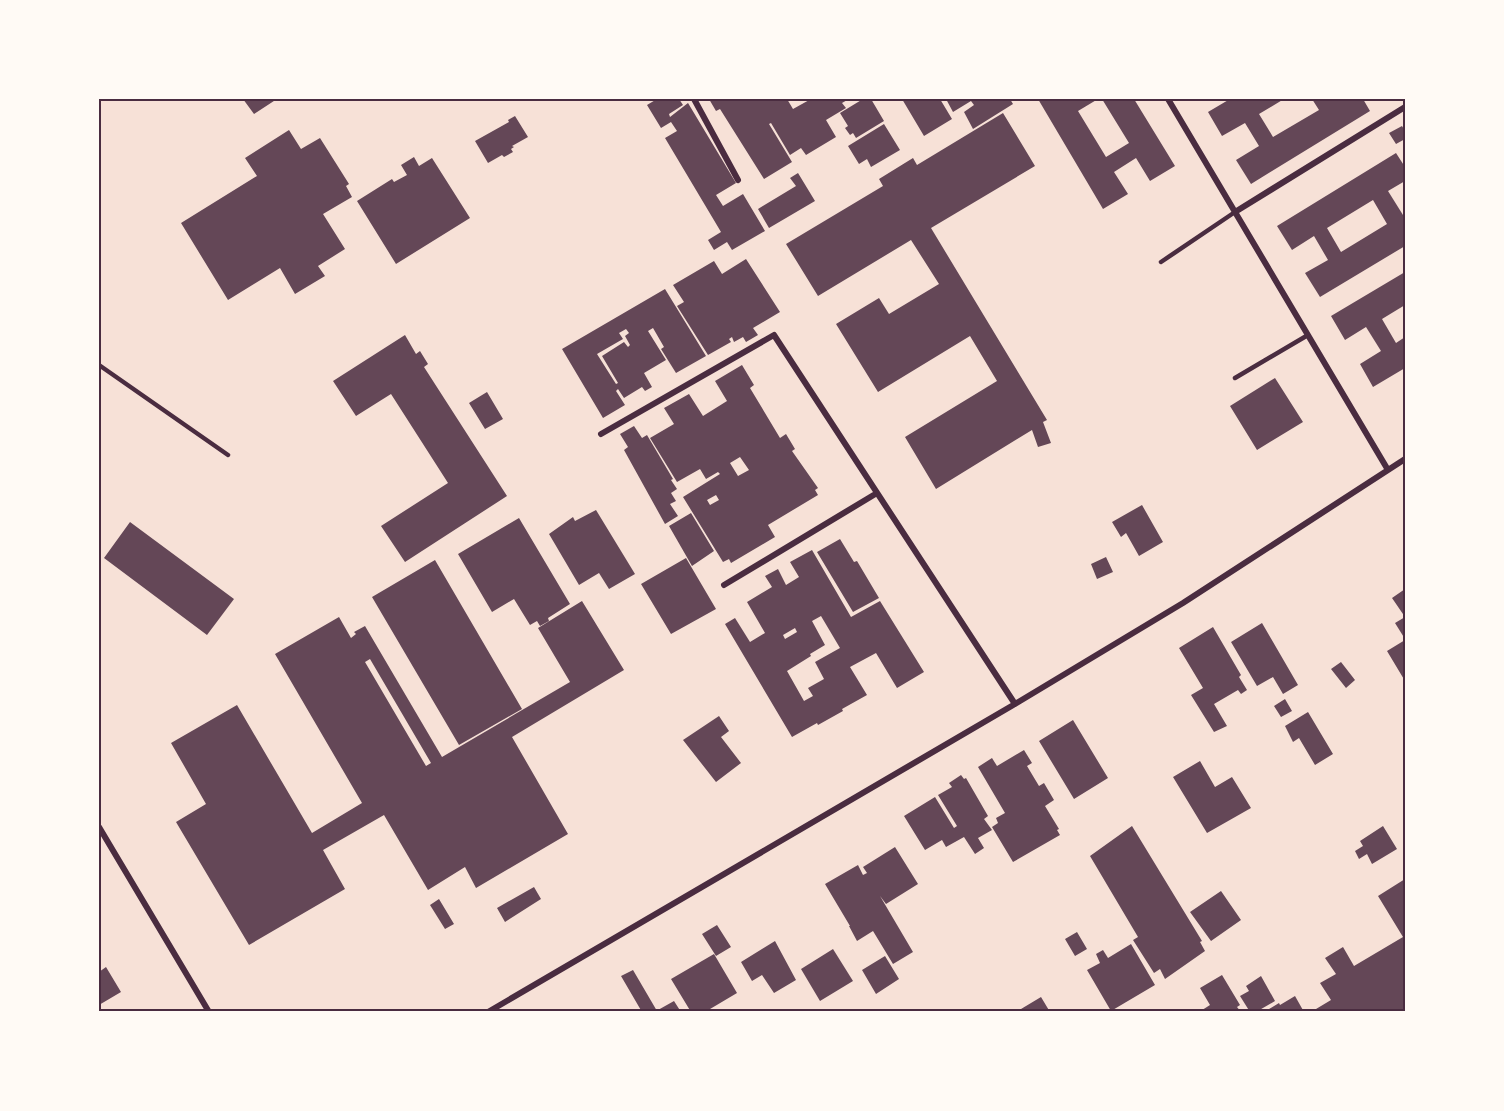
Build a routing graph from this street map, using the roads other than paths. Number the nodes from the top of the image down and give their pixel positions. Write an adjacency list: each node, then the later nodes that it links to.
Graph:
1 (694, 99): 4 (street)
2 (1168, 99): 5 (street)
3 (1405, 107): 5 (street)
4 (738, 180)
5 (1236, 212): 6 (lane); 7 (street)
6 (1161, 262)
7 (1308, 335): 9 (lane); 13 (street)
8 (99, 365): 11 (lane)
9 (1235, 378)
10 (601, 435): 14 (street)
11 (228, 455)
12 (1405, 459): 13 (street)
13 (1388, 470): 16 (street)
14 (877, 493): 15 (street); 16 (street)
15 (724, 585)
16 (1015, 704): 19 (street)
17 (99, 827): 18 (street)
18 (209, 1012)
19 (488, 1012)

